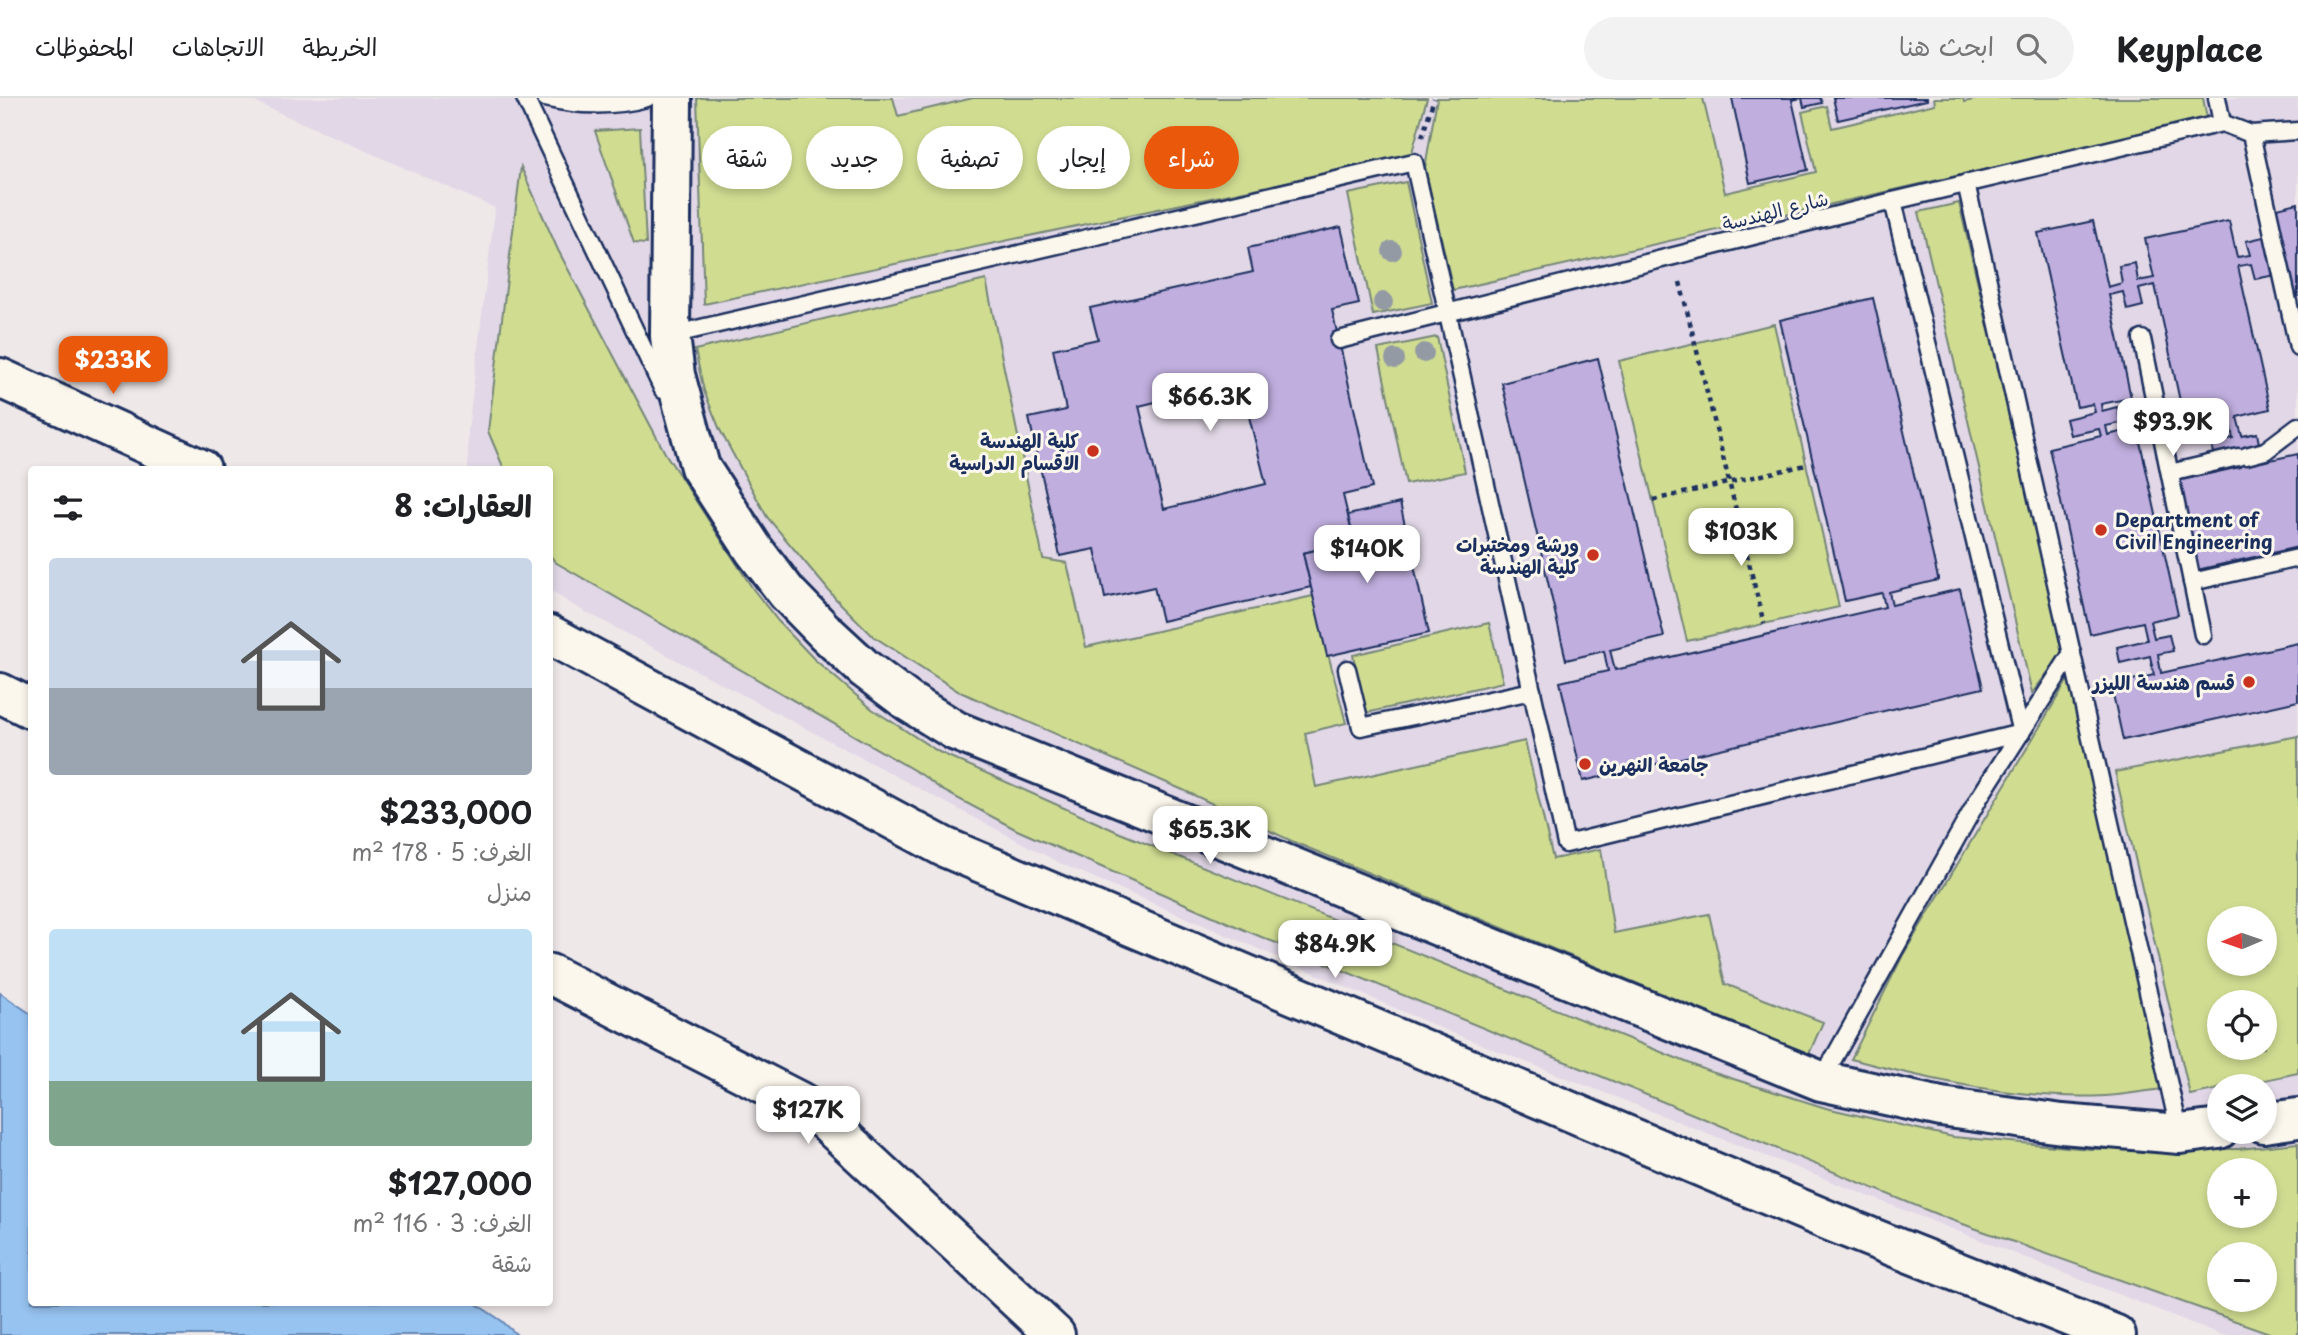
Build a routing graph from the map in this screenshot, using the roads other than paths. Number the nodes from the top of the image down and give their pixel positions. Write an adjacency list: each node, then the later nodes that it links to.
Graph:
1 (525, 98): 19 (lane)
2 (545, 98): 3 (lane)
3 (647, 98)
4 (672, 98): 12 (street)
5 (2217, 98): 6 (lane)
6 (2222, 123): 8 (lane); 9 (lane, شارع الهندسة)
7 (2298, 131): 8 (lane)
8 (2251, 134): 15 (lane)
9 (1966, 183): 10 (lane, شارع الهندسة); 25 (lane)
10 (1893, 201): 11 (lane, شارع الهندسة); 30 (lane)
11 (1448, 313): 12 (lane); 14 (lane, شارع الهندسة); 27 (lane)
12 (670, 335): 19 (street)
13 (2142, 339): 20 (lane)
14 (1339, 340)
15 (2298, 347)
16 (0, 378): 18 (street)
17 (2298, 426): 20 (lane)
18 (194, 466)
19 (700, 467): 32 (street)
20 (2170, 473): 22 (lane)
21 (2298, 558): 22 (lane)
22 (2192, 582): 23 (lane)
23 (2203, 635)
24 (553, 637): 38 (street)
25 (2072, 653): 30 (lane); 36 (lane)
26 (1348, 669): 27 (lane)
27 (1532, 691): 30 (lane)
28 (0, 693): 29 (street)
29 (28, 707)
30 (2021, 733): 32 (lane)
31 (553, 976): 37 (street)
32 (1821, 1082): 36 (street)
33 (2298, 1118): 34 (street)
34 (2277, 1121)
35 (2207, 1131): 36 (street)
36 (2180, 1134)
37 (1055, 1335)
38 (2116, 1335)

